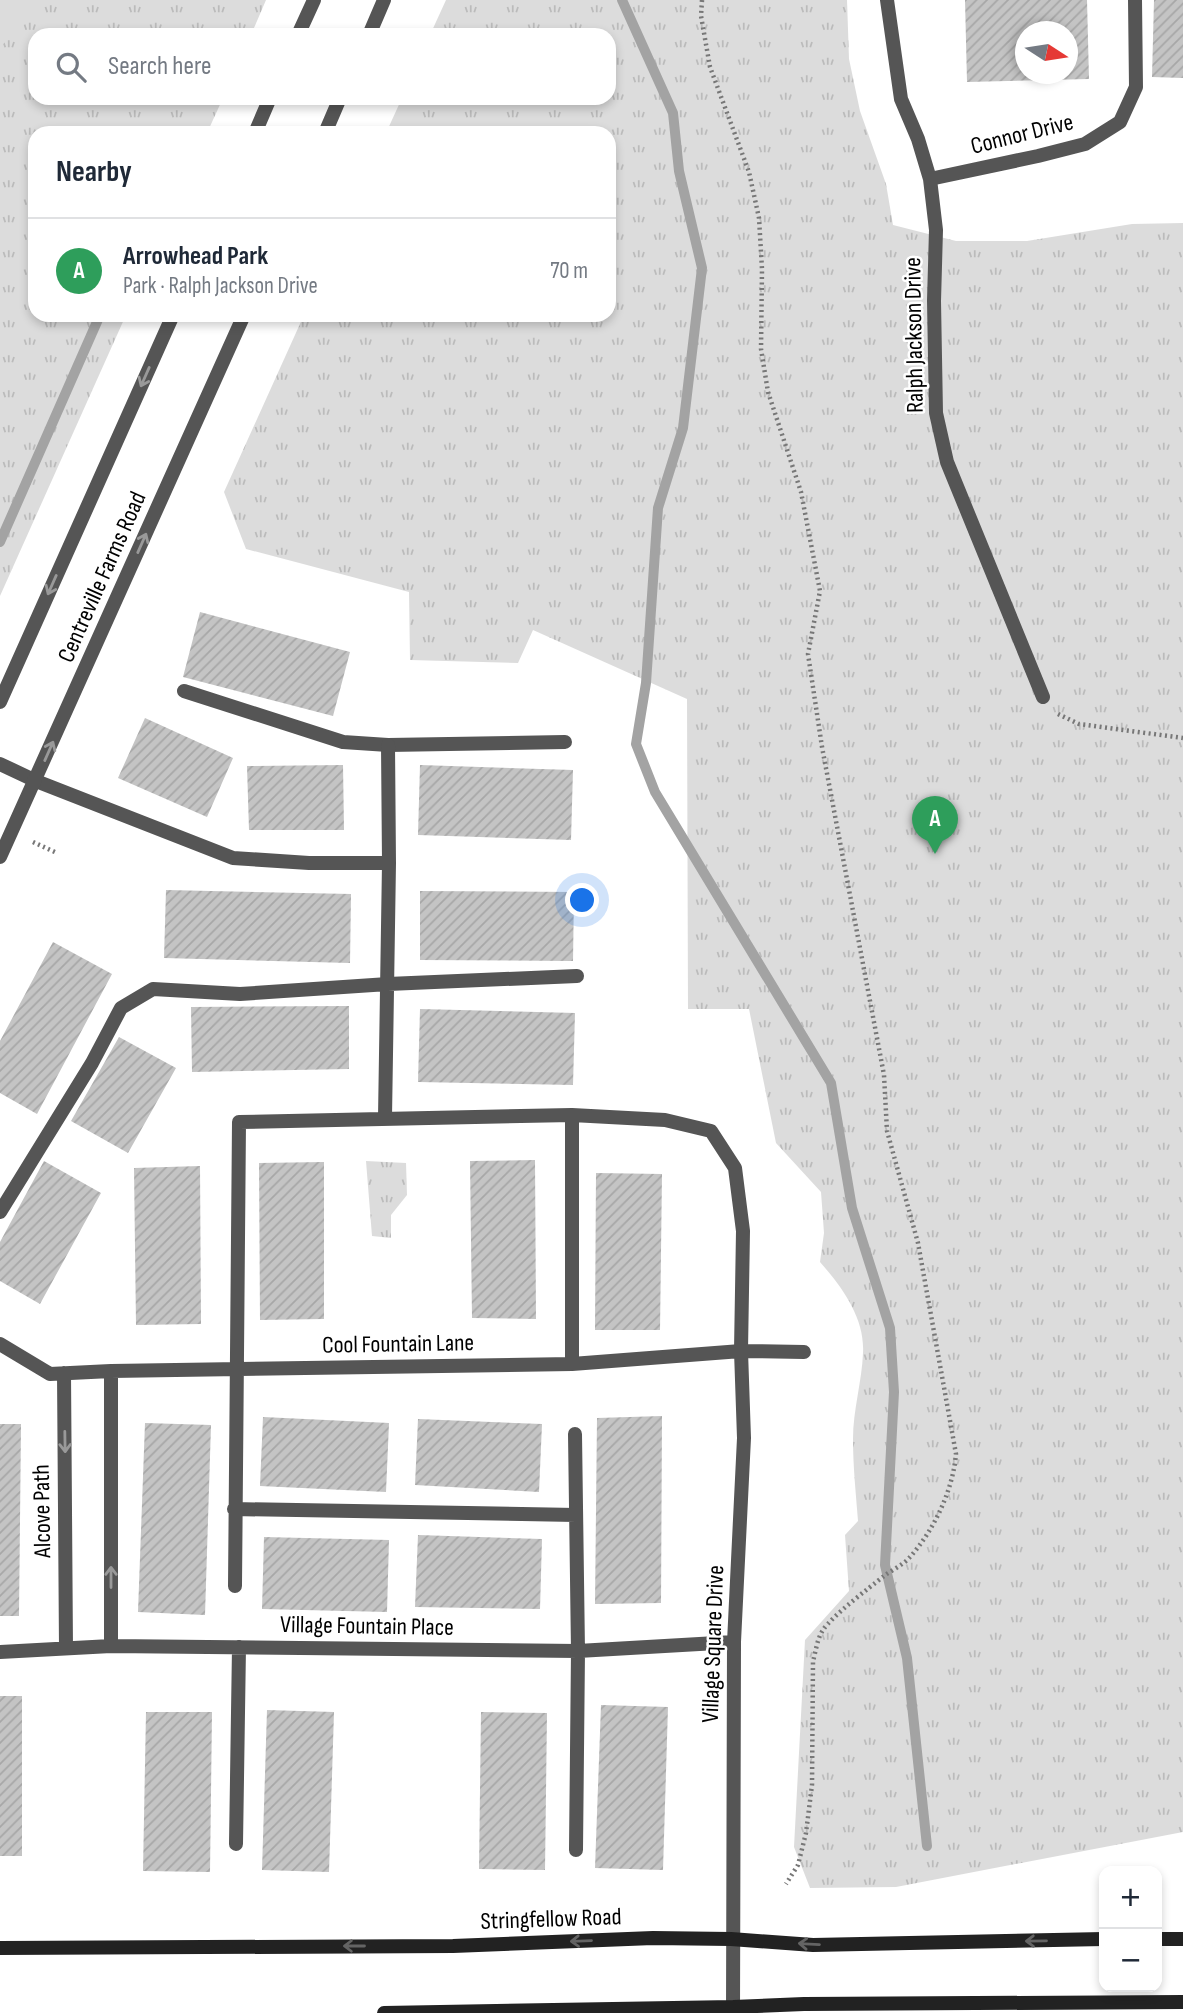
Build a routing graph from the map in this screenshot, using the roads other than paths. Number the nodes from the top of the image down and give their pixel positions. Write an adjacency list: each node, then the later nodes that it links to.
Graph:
1 (314, 0): 5 (street)
2 (384, 0): 6 (street)
3 (887, 0): 11 (street, Ralph Jackson Drive)
4 (1135, 0): 11 (street, Connor Drive)
5 (301, 28)
6 (372, 28)
7 (267, 105): 9 (street)
8 (338, 105): 10 (street)
9 (258, 126)
10 (328, 126)
11 (930, 179): 15 (street, Ralph Jackson Drive)
12 (170, 322): 16 (street, Centreville Farms Road, one-way to 16)
13 (241, 322): 20 (street, Centreville Farms Road, one-way to 13)
14 (184, 691): 18 (street)
15 (1043, 697)
16 (0, 702)
17 (565, 742): 18 (street)
18 (388, 745): 22 (street)
19 (0, 764): 20 (street)
20 (36, 781): 21 (street, Centreville Farms Road); 22 (street)
21 (0, 857)
22 (389, 863): 24 (street)
23 (578, 976): 24 (street)
24 (388, 984): 26 (street); 27 (street)
25 (572, 1115): 26 (street, Village Square Drive); 29 (street, Village Square Drive); 31 (street)
26 (385, 1118): 32 (street, Village Square Drive)
27 (0, 1212)
28 (0, 1344): 34 (street, Cool Fountain Lane)
29 (741, 1351): 30 (street, Cool Fountain Lane); 31 (street, Cool Fountain Lane); 39 (street, Village Square Drive)
30 (804, 1352)
31 (572, 1364): 32 (street, Cool Fountain Lane)
32 (235, 1369): 33 (street, Cool Fountain Lane); 36 (street)
33 (111, 1371): 34 (street, Cool Fountain Lane); 40 (street, one-way to 33)
34 (64, 1373): 42 (street, Alcove Path, one-way to 42)
35 (575, 1434): 37 (street)
36 (234, 1509): 37 (street); 38 (street)
37 (576, 1515): 43 (street)
38 (234, 1587)
39 (734, 1642): 43 (street, Village Fountain Place); 47 (street, Village Square Drive)
40 (111, 1646): 41 (street, Village Fountain Place); 42 (street, Village Fountain Place)
41 (239, 1647): 43 (street, Village Fountain Place); 45 (street)
42 (66, 1648): 44 (street, Village Fountain Place)
43 (578, 1651): 46 (street)
44 (0, 1652)
45 (236, 1844)
46 (576, 1850)
47 (731, 1939): 48 (main road, Stringfellow Road, one-way to 47); 51 (main road, Stringfellow Road, one-way to 51); 53 (street, Village Square Drive)
48 (1099, 1939)
49 (1162, 1939): 50 (main road)
50 (1183, 1939)
51 (0, 1948)
52 (1183, 2002): 53 (main road)
53 (733, 2010): 54 (main road)
54 (384, 2013)

